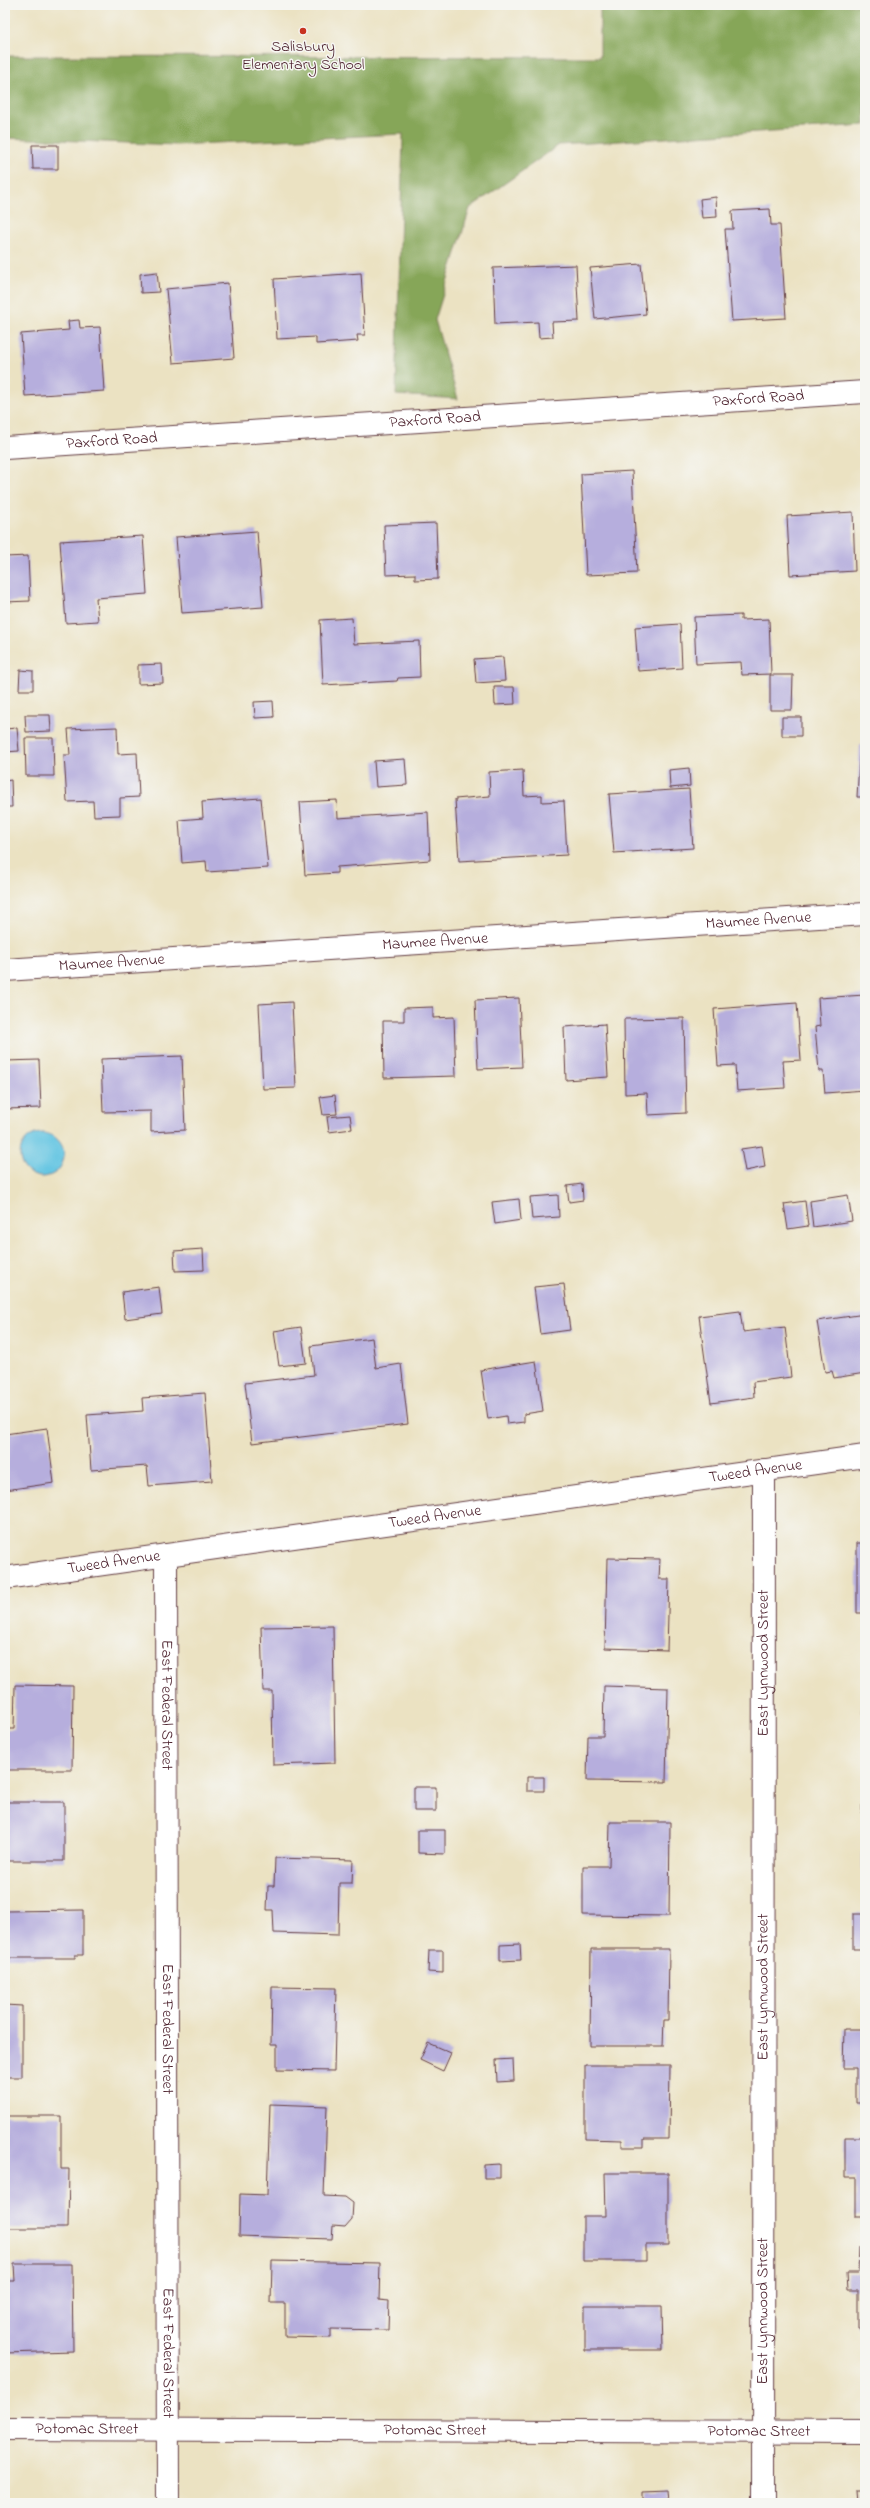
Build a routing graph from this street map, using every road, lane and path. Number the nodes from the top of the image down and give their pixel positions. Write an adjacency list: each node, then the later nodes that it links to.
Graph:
1 (865, 392): 2 (street, Paxford Road)
2 (5, 448)
3 (865, 914): 4 (street, Maumee Avenue)
4 (5, 970)
5 (865, 1456): 6 (street, Tweed Avenue)
6 (764, 1470): 7 (street, Tweed Avenue); 11 (street, East Lynnwood Street)
7 (166, 1555): 8 (street, Tweed Avenue); 10 (street, East Federal Street)
8 (5, 1578)
9 (5, 2429): 10 (street, Potomac Street)
10 (167, 2430): 11 (street, Potomac Street); 13 (street, East Federal Street)
11 (763, 2432): 12 (street, Potomac Street); 14 (street, East Lynnwood Street)
12 (865, 2432)
13 (168, 2503)
14 (764, 2503)

